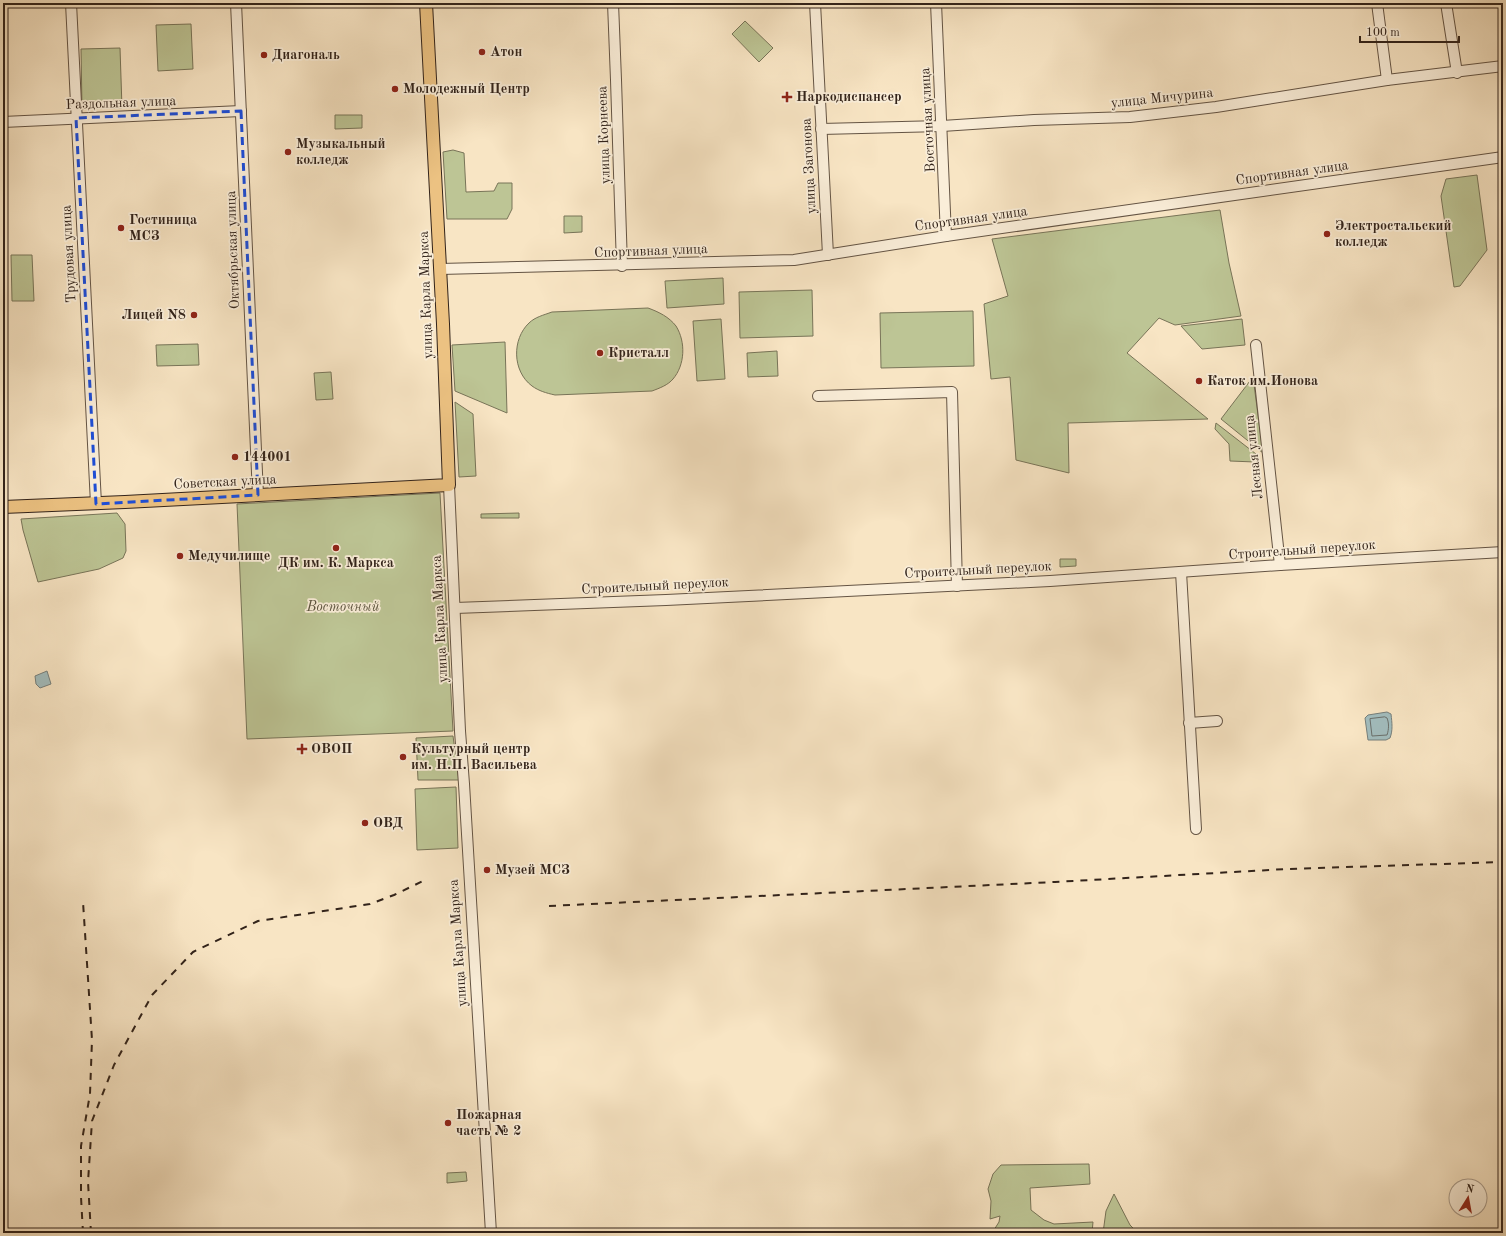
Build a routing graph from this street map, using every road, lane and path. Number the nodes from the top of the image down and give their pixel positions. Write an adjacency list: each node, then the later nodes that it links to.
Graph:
1 (71, 3): 13 (street, Трудовая улица)
2 (236, 3): 12 (street, Октябрьская улица)
3 (426, 3): 21 (main road, улица Карла Маркса)
4 (612, 3): 20 (street, улица Корнеева)
5 (815, 3): 16 (street, улица Загонова)
6 (936, 3): 15 (street, Восточная улица)
7 (1377, 3): 11 (street)
8 (1446, 3): 10 (street)
9 (1503, 66): 10 (street, улица Мичурина)
10 (1457, 73): 11 (street, улица Мичурина)
11 (1387, 80): 15 (street, улица Мичурина)
12 (241, 111): 13 (street, Раздольная улица); 25 (street, Октябрьская улица)
13 (76, 118): 14 (street, Раздольная улица); 26 (street, Трудовая улица)
14 (3, 122)
15 (942, 126): 16 (street, улица Мичурина); 18 (street, Восточная улица)
16 (821, 129): 19 (street, улица Загонова)
17 (1503, 157): 18 (street, Спортивная улица)
18 (946, 236): 19 (street, Спортивная улица)
19 (828, 255): 20 (street, Спортивная улица)
20 (622, 266): 21 (street, Спортивная улица)
21 (440, 270): 24 (main road, улица Карла Маркса)
22 (1256, 346): 29 (street, Лесная улица)
23 (818, 396): 31 (street)
24 (449, 485): 25 (main road, Советская улица); 32 (street, улица Карла Маркса)
25 (258, 495): 26 (main road, Советская улица)
26 (96, 504): 27 (main road, Советская улица)
27 (3, 507)
28 (1503, 552): 29 (street, Строительный переулок)
29 (1280, 565): 30 (street, Строительный переулок)
30 (1181, 572): 31 (street, Строительный переулок); 34 (street)
31 (958, 586): 32 (street, Строительный переулок)
32 (455, 608): 36 (street, улица Карла Маркса)
33 (1217, 721): 34 (street)
34 (1189, 723): 35 (street)
35 (1196, 829)
36 (490, 1233)

